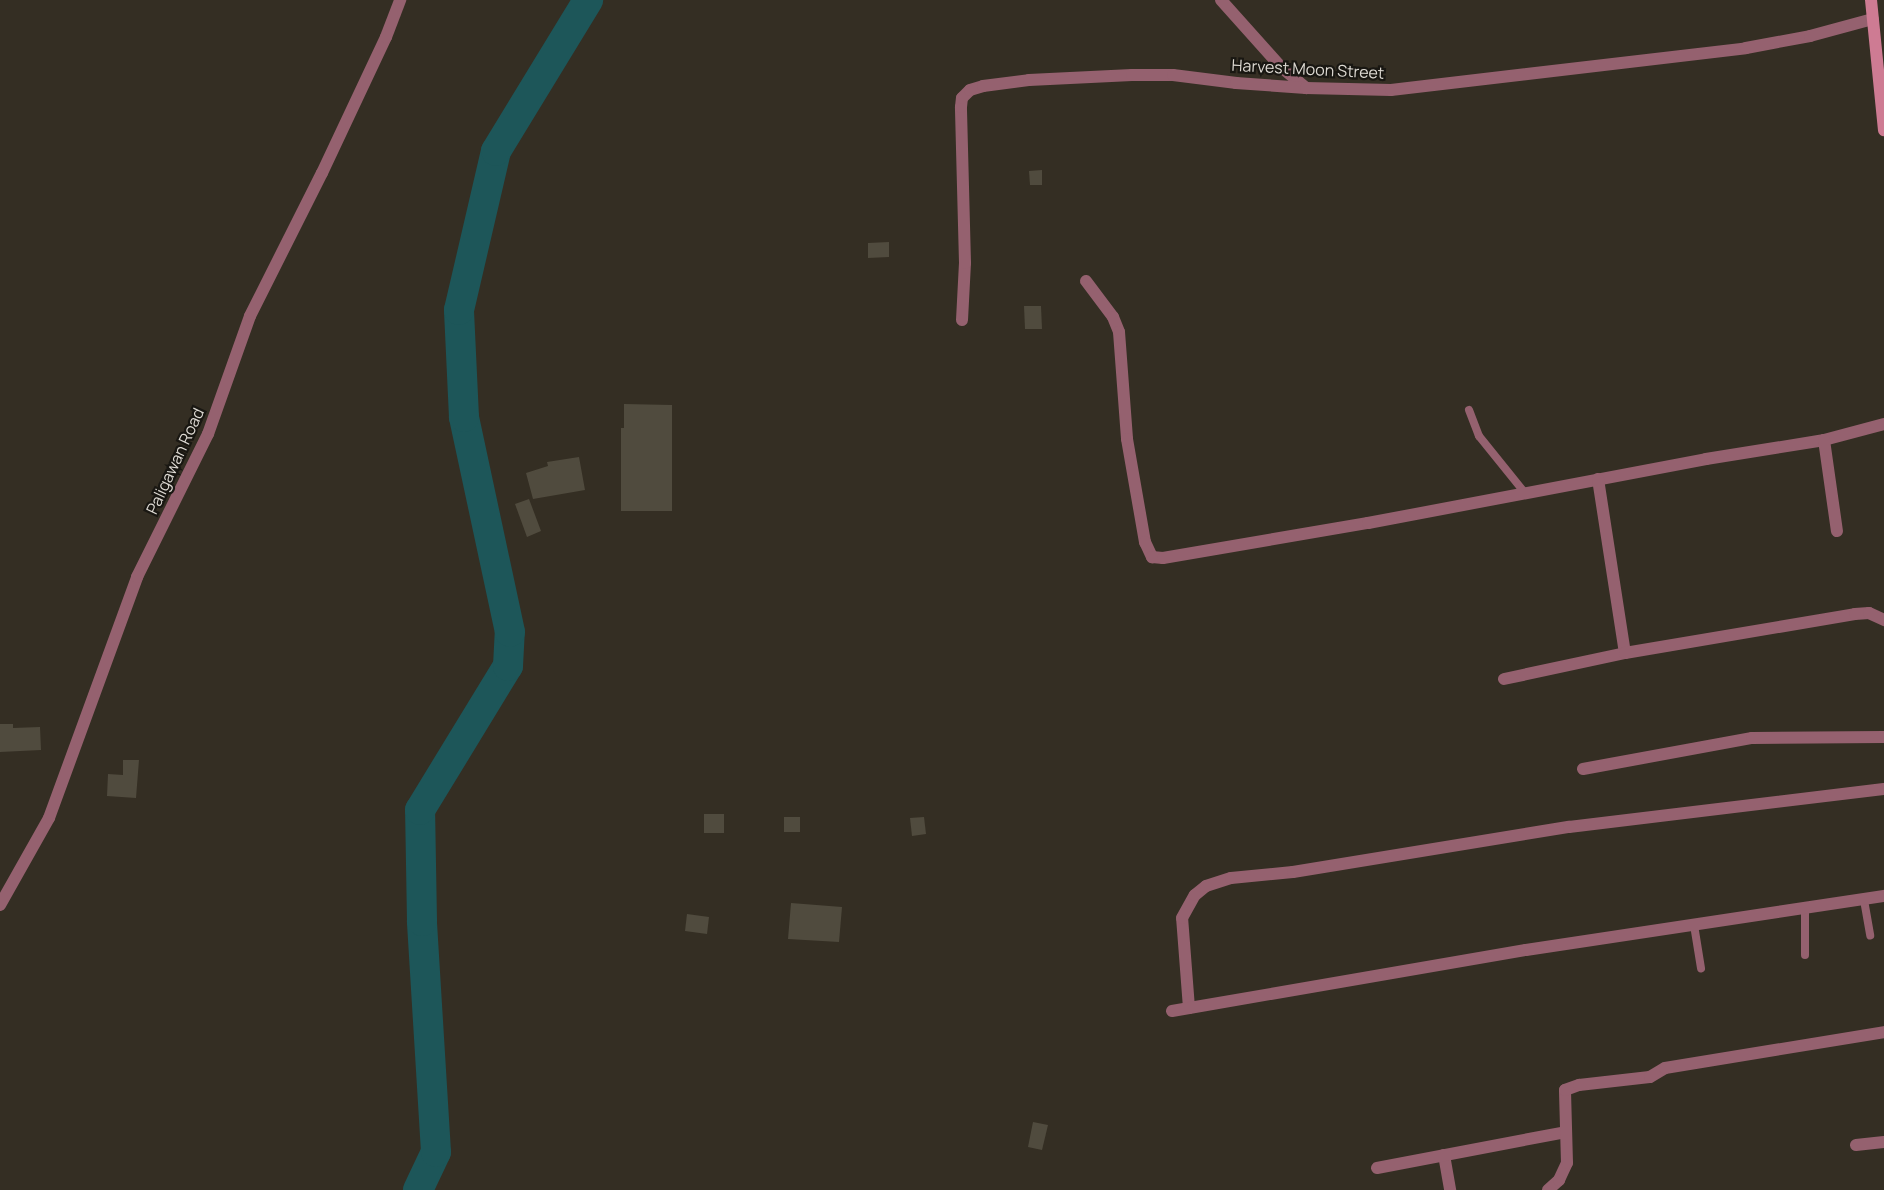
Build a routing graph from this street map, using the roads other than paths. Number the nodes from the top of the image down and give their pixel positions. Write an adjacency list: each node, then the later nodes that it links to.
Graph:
1 (400, 0): 23 (street, Paligawan Road)
2 (1221, 0): 5 (street)
3 (1871, 0): 4 (main road)
4 (1873, 19): 5 (street, Harvest Moon Street); 6 (main road)
5 (1306, 88): 8 (street, Harvest Moon Street)
6 (1884, 130)
7 (1086, 280): 13 (street)
8 (962, 320)
9 (1469, 410): 13 (lane)
10 (1884, 424): 11 (street)
11 (1824, 440): 12 (street); 14 (street)
12 (1598, 479): 13 (street); 16 (street)
13 (1525, 493)
14 (1837, 531)
15 (1884, 620): 16 (street)
16 (1625, 653): 17 (street)
17 (1504, 679)
18 (1884, 737): 19 (street)
19 (1583, 769)
20 (1884, 789): 29 (street)
21 (1884, 896): 22 (street)
22 (1864, 900): 24 (street); 26 (lane)
23 (0, 905)
24 (1804, 909): 25 (street); 27 (lane)
25 (1694, 925): 28 (lane); 29 (street)
26 (1870, 935)
27 (1805, 955)
28 (1701, 968)
29 (1189, 1008): 30 (street)
30 (1172, 1011)
31 (1884, 1032): 32 (street)
32 (1566, 1132): 35 (street); 38 (street)
33 (1884, 1142): 34 (street)
34 (1856, 1145)
35 (1444, 1155): 36 (street); 37 (street)
36 (1377, 1168)
37 (1450, 1190)
38 (1548, 1190)

